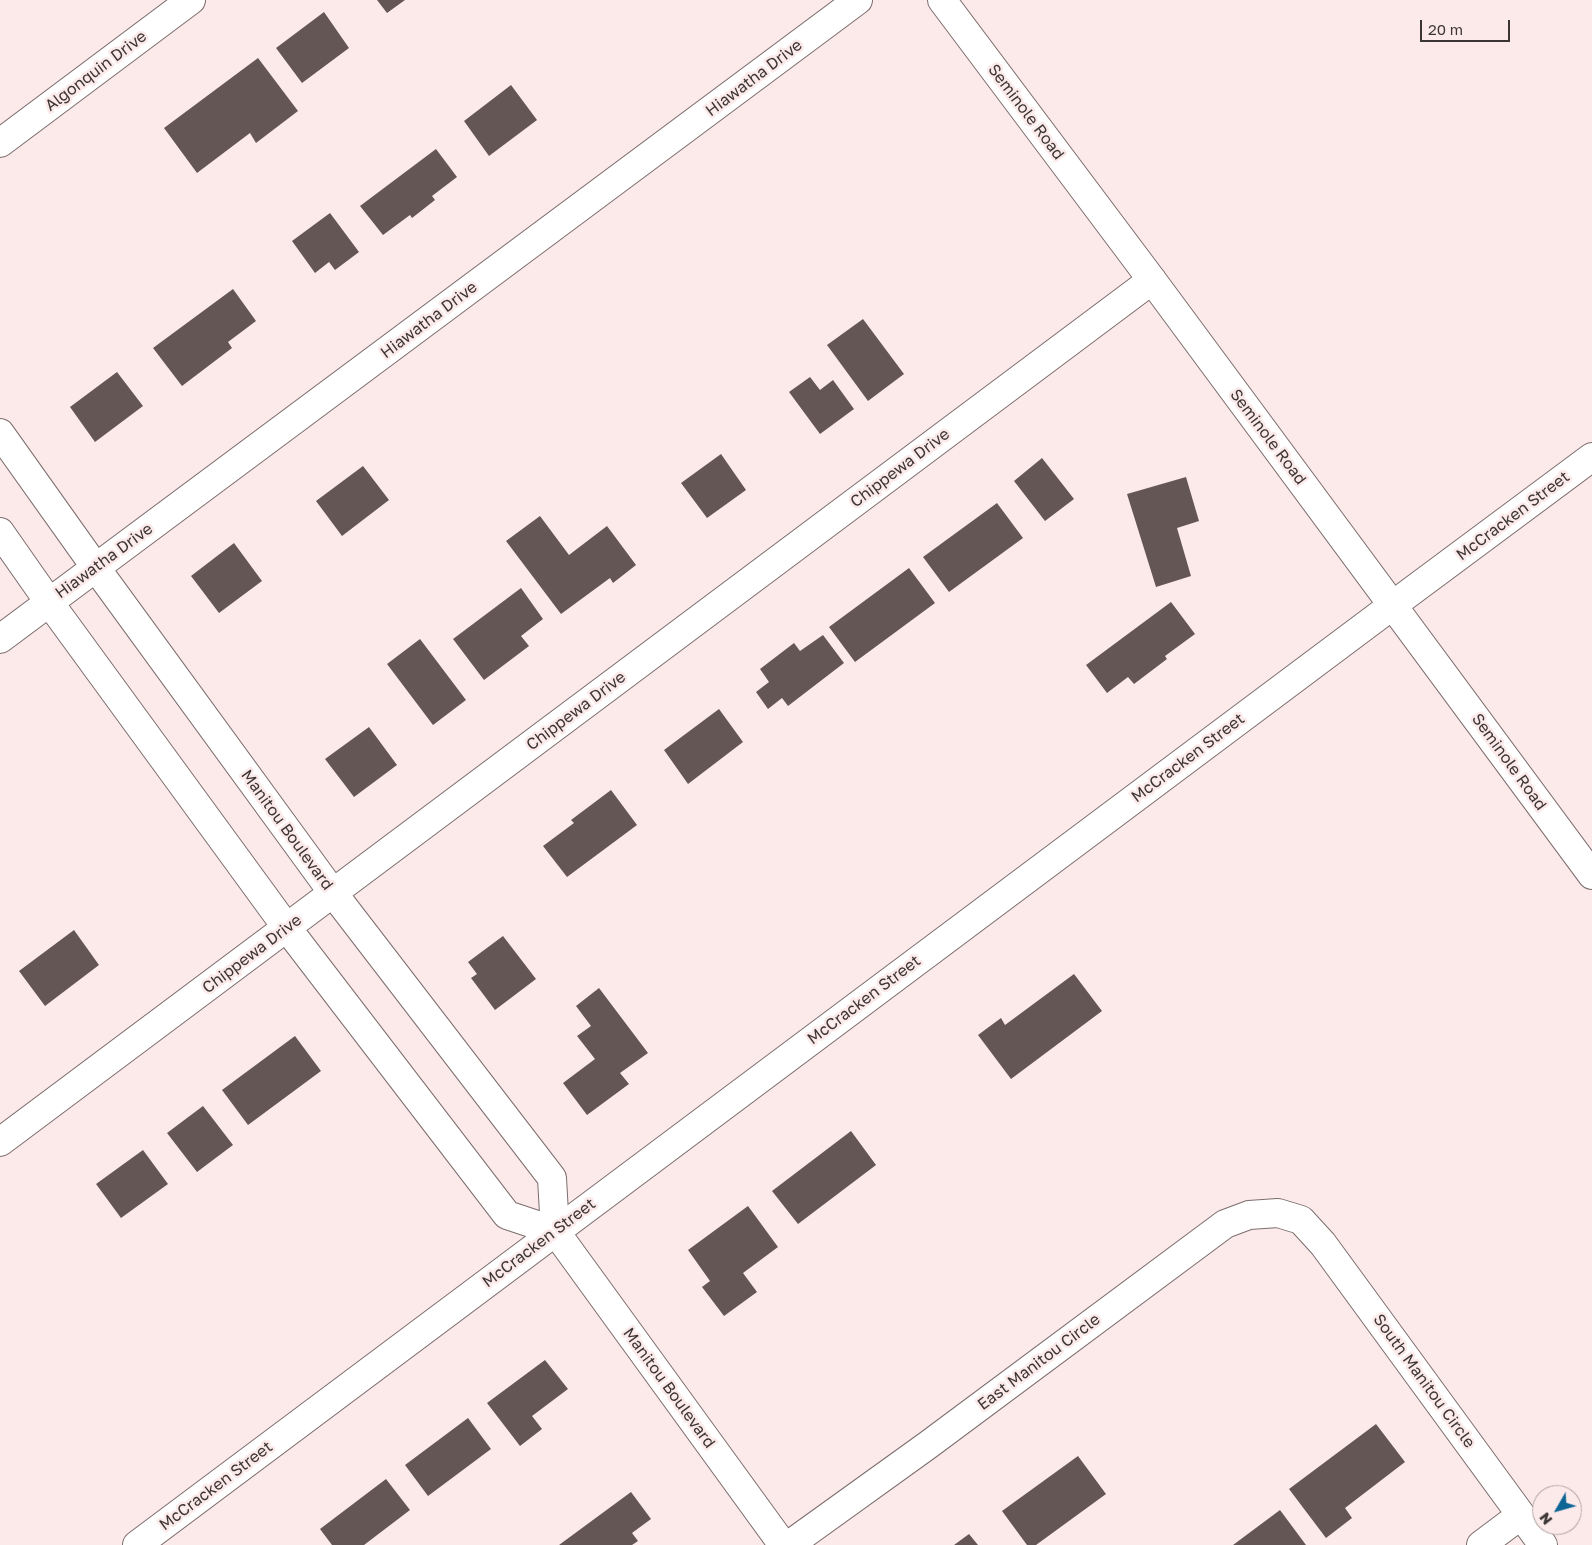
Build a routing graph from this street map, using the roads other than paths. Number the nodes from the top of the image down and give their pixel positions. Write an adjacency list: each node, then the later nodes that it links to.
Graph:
1 (191, 0): 4 (street, Algonquin Drive)
2 (858, 0): 9 (street, Hiawatha Drive)
3 (942, 0): 5 (street, Seminole Road)
4 (0, 143)
5 (1152, 280): 11 (street, Seminole Road); 14 (street, Chippewa Drive)
6 (0, 433): 9 (street, Manitou Boulevard)
7 (1592, 457): 11 (street, McCracken Street)
8 (0, 532): 10 (street)
9 (96, 568): 10 (street, Hiawatha Drive); 14 (street, Manitou Boulevard)
10 (49, 602): 12 (street, Hiawatha Drive); 15 (street)
11 (1393, 605): 13 (street, Seminole Road); 18 (street, McCracken Street)
12 (0, 639)
13 (1592, 875)
14 (333, 893): 15 (street, Chippewa Drive); 18 (street, Manitou Boulevard)
15 (287, 928): 16 (street, Chippewa Drive); 18 (street)
16 (0, 1142)
17 (1301, 1220): 19 (street, South Manitou Circle); 22 (street, East Manitou Circle)
18 (555, 1231): 20 (street, McCracken Street); 21 (street, Manitou Boulevard)
19 (1521, 1515): 23 (street); 24 (street, South Manitou Circle)
20 (137, 1545)
21 (783, 1545)
22 (789, 1545)
23 (1481, 1545)
24 (1543, 1545)

